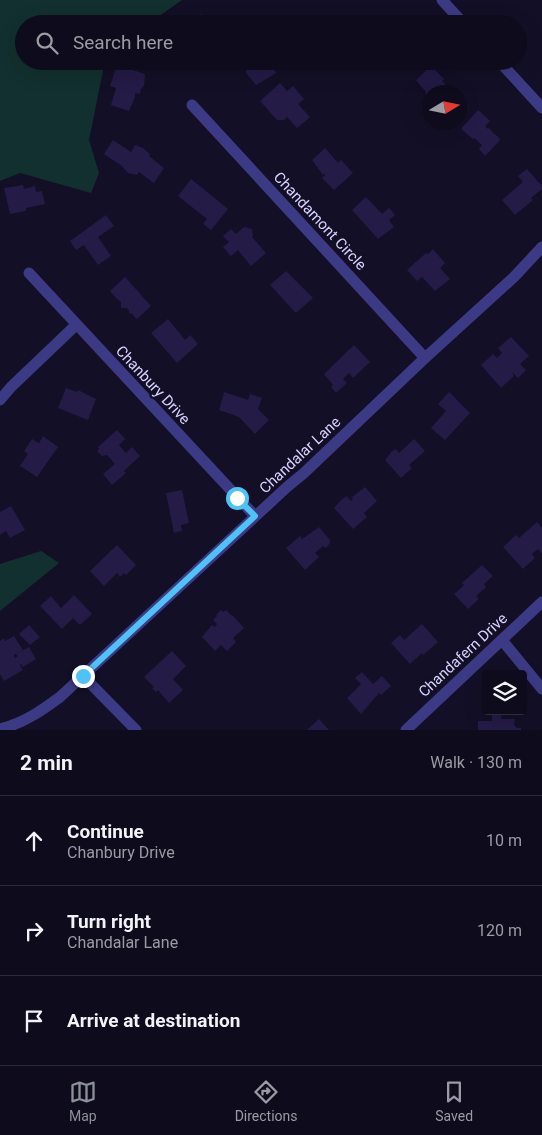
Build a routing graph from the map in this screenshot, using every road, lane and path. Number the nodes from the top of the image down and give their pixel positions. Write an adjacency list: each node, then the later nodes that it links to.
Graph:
1 (442, 0): 2 (street)
2 (456, 15)
3 (506, 70): 5 (street)
4 (192, 105): 9 (street, Chandamont Circle)
5 (542, 108)
6 (542, 247): 9 (street, Chandalar Lane)
7 (29, 273): 8 (street, Chanbury Drive)
8 (76, 325): 10 (street); 11 (street, Chanbury Drive)
9 (424, 358): 11 (street, Chandalar Lane)
10 (0, 400)
11 (255, 516): 14 (street, Chandalar Lane)
12 (542, 602): 13 (street, Chandafern Drive)
13 (502, 640): 15 (street); 18 (street, Chandafern Drive)
14 (83, 676): 16 (street, Chandalar Lane); 17 (street)
15 (542, 689)
16 (0, 729)
17 (136, 730)
18 (406, 730)

